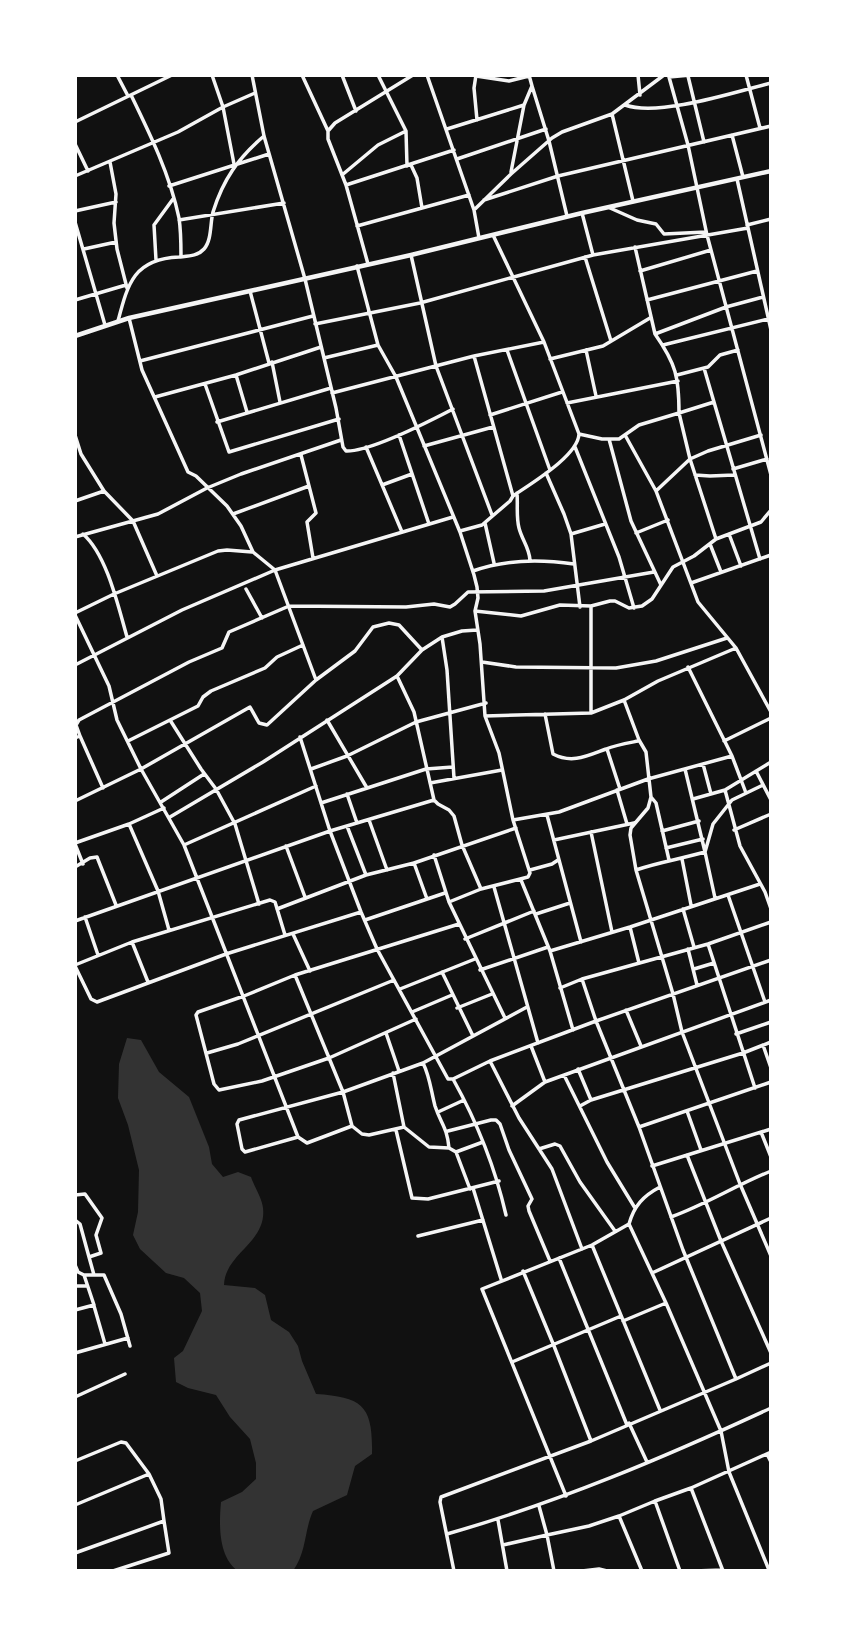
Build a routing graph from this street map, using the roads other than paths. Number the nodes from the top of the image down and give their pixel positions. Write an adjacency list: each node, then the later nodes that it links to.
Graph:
1 (117, 75): 22 (street)
2 (172, 75): 16 (street)
3 (212, 75): 28 (street)
4 (252, 75): 21 (street)
5 (302, 75): 37 (street)
6 (342, 75): 29 (street)
7 (378, 75): 20 (street)
8 (413, 75): 20 (street)
9 (427, 75): 35 (street)
10 (476, 75): 13 (street); 31 (street)
11 (638, 75): 23 (street)
12 (746, 75): 19 (street)
13 (529, 76): 18 (street)
14 (666, 76): 15 (street); 23 (street); 25 (street)
15 (689, 76): 24 (street)
16 (159, 78): 22 (street)
17 (771, 83): 19 (street)
18 (532, 86): 26 (street); 36 (street)
19 (749, 88): 24 (street); 34 (street)
20 (388, 91): 29 (street); 38 (street)
21 (255, 93): 28 (street); 40 (street)
22 (130, 95): 32 (street); 44 (street)
23 (640, 95): 27 (street)
24 (694, 102): 25 (street); 43 (street)
25 (676, 104): 27 (street); 46 (street)
26 (524, 105): 31 (street); 41 (street)
27 (625, 105): 30 (street)
28 (223, 107): 44 (street); 52 (street)
29 (356, 111): 37 (street)
30 (612, 114): 42 (street); 50 (street)
31 (477, 120): 35 (street)
32 (75, 122)
33 (771, 126): 34 (street)
34 (760, 128): 39 (street)
35 (447, 129): 47 (street)
36 (546, 129): 41 (street); 42 (street)
37 (328, 131): 57 (street)
38 (405, 131): 53 (street); 57 (street)
39 (732, 135): 43 (street); 60 (street)
40 (264, 136): 48 (street); 52 (street)
41 (517, 138): 49 (street); 56 (street)
42 (549, 141): 56 (street); 59 (street)
43 (704, 142): 46 (street)
44 (154, 143): 51 (street); 62 (street)
45 (75, 144): 54 (street)
46 (688, 145): 50 (street); 63 (street)
47 (454, 150): 49 (street); 53 (street)
48 (269, 154): 52 (street); 69 (street)
49 (457, 159): 64 (street)
50 (622, 160): 59 (street); 67 (street)
51 (110, 162): 54 (street); 68 (street)
52 (234, 164): 62 (street); 74 (street)
53 (409, 165): 61 (street); 71 (street)
54 (88, 171): 58 (street)
55 (771, 171): 60 (street)
56 (511, 174): 66 (street)
57 (342, 175): 61 (street)
58 (75, 176)
59 (558, 176): 66 (street); 76 (street)
60 (740, 178): 63 (street); 81 (street)
61 (346, 185): 80 (street)
62 (169, 186): 65 (street)
63 (696, 188): 67 (street); 82 (street)
64 (469, 195): 71 (street); 72 (street)
65 (173, 199): 78 (street); 93 (street)
66 (484, 200): 72 (street)
67 (633, 201): 70 (street)
68 (116, 202): 73 (street); 85 (street)
69 (284, 203): 74 (street); 99 (street)
70 (608, 207): 75 (street); 82 (street)
71 (422, 208): 80 (street)
72 (474, 210): 84 (street)
73 (75, 211)
74 (213, 213): 78 (street); 91 (street)
75 (582, 213): 76 (street); 89 (street)
76 (567, 217): 83 (street)
77 (771, 219): 81 (street)
78 (180, 220): 91 (street)
79 (75, 222): 87 (street)
80 (357, 226): 94 (street)
81 (747, 226): 82 (street); 96 (street)
82 (706, 234): 86 (street); 88 (street)
83 (493, 235): 84 (street); 98 (street)
84 (479, 238): 90 (street)
85 (116, 242): 87 (street); 101 (street)
86 (635, 247): 89 (street); 97 (street)
87 (84, 249): 103 (street)
88 (711, 250): 97 (street); 100 (street)
89 (593, 255): 92 (street)
90 (411, 256): 94 (street); 107 (street)
91 (181, 257): 93 (street)
92 (585, 257): 98 (street); 123 (street)
93 (156, 260): 101 (street)
94 (368, 264): 95 (street)
95 (357, 266): 99 (street); 110 (street)
96 (757, 270): 100 (street); 104 (street)
97 (640, 271): 106 (street)
98 (512, 278): 107 (street); 124 (street)
99 (305, 279): 102 (street); 111 (street)
100 (719, 281): 106 (street); 108 (street)
101 (127, 287): 103 (street); 115 (street)
102 (250, 291): 112 (street); 118 (street)
103 (96, 295): 105 (street); 117 (street)
104 (763, 297): 108 (street); 109 (street)
105 (75, 300)
106 (647, 300): 113 (street)
107 (420, 303): 110 (street); 136 (street)
108 (726, 307): 119 (street); 121 (street)
109 (768, 307): 114 (street)
110 (369, 312): 116 (street); 125 (street)
111 (313, 316): 116 (street); 118 (street)
112 (130, 318): 115 (street); 134 (street)
113 (650, 318): 121 (street); 123 (street)
114 (768, 319): 119 (street); 120 (street)
115 (118, 321): 117 (street)
116 (315, 324): 127 (street)
117 (106, 325): 122 (street)
118 (260, 329): 134 (street); 135 (street)
119 (732, 329): 126 (street); 129 (street)
120 (771, 330)
121 (655, 334): 126 (street)
122 (75, 336)
123 (611, 341): 130 (street)
124 (544, 342): 128 (street); 133 (street)
125 (378, 345): 132 (street); 140 (street)
126 (663, 345): 139 (street)
127 (321, 346): 132 (street); 135 (street)
128 (507, 350): 131 (street); 149 (street)
129 (738, 350): 137 (street); 163 (street)
130 (586, 351): 133 (street); 146 (street)
131 (474, 356): 136 (street); 154 (street)
132 (324, 358): 143 (street)
133 (550, 359): 144 (street)
134 (140, 361): 145 (street)
135 (270, 362): 138 (street); 147 (street)
136 (436, 366): 140 (street); 151 (street)
137 (704, 368): 139 (street); 148 (street)
138 (236, 375): 142 (street); 152 (street)
139 (677, 375): 141 (street)
140 (396, 377): 143 (street); 158 (street)
141 (679, 381): 146 (street); 153 (street)
142 (205, 383): 145 (street); 156 (street)
143 (331, 390): 147 (street); 155 (street)
144 (562, 391): 149 (street); 150 (street)
145 (155, 397): 183 (street)
146 (596, 397): 150 (street)
147 (280, 402): 152 (street)
148 (714, 402): 153 (street); 168 (street)
149 (526, 403): 154 (street); 176 (street)
150 (567, 403): 161 (street)
151 (453, 410): 158 (street); 164 (street)
152 (247, 412): 156 (street)
153 (679, 413): 162 (street); 173 (street)
154 (491, 415): 157 (street)
155 (339, 419): 156 (street); 166 (street)
156 (217, 422)
157 (494, 427): 164 (street); 186 (street)
158 (417, 428): 160 (street); 167 (street)
159 (75, 435): 172 (street)
160 (399, 435): 169 (street); 177 (street)
161 (579, 435): 165 (street); 170 (street)
162 (625, 435): 165 (street); 185 (street)
163 (761, 435): 168 (street); 174 (street)
164 (463, 436): 167 (street); 190 (street)
165 (610, 439): 200 (street)
166 (341, 440): 169 (street); 171 (street)
167 (424, 446): 191 (street)
168 (726, 446): 173 (street); 175 (street)
169 (366, 447): 181 (street)
170 (575, 447): 176 (street); 196 (street)
171 (301, 454): 182 (street); 183 (street)
172 (78, 455): 184 (street)
173 (690, 459): 178 (street); 185 (street)
174 (767, 459): 175 (street); 180 (street)
175 (733, 469): 179 (street)
176 (548, 471): 186 (street); 202 (street)
177 (412, 474): 181 (street); 195 (street)
178 (695, 475): 179 (street); 205 (street)
179 (734, 475): 197 (street)
180 (771, 475)
181 (382, 485): 198 (street)
182 (309, 486): 189 (street); 209 (street)
183 (207, 488): 189 (street); 193 (street)
184 (104, 491): 187 (street); 193 (street)
185 (656, 491): 192 (street)
186 (515, 494): 190 (street); 211 (street)
187 (75, 501)
188 (771, 510): 197 (street)
189 (233, 514): 207 (street)
190 (492, 515): 194 (street)
191 (453, 517): 195 (street); 199 (street)
192 (668, 520): 200 (street); 212 (street)
193 (133, 521): 201 (street); 220 (street)
194 (485, 523): 199 (street); 213 (street)
195 (429, 524): 198 (street)
196 (605, 524): 202 (street); 221 (street)
197 (749, 526): 203 (street); 210 (street)
198 (402, 532): 209 (street)
199 (460, 532): 217 (street)
200 (636, 533): 218 (street)
201 (83, 534): 204 (street); 227 (street)
202 (571, 534): 214 (street)
203 (729, 534): 205 (street); 215 (street)
204 (75, 537)
205 (716, 539): 206 (street)
206 (710, 544): 212 (street); 219 (street)
207 (253, 552): 216 (street); 220 (street)
208 (771, 555): 210 (street)
209 (313, 558): 216 (street)
210 (760, 559): 215 (street)
211 (530, 560): 213 (street); 214 (street)
212 (684, 562): 222 (street); 223 (street)
213 (494, 563): 217 (street)
214 (575, 564): 224 (street)
215 (741, 566): 219 (street)
216 (275, 570): 228 (street); 236 (street)
217 (473, 570): 226 (street)
218 (653, 572): 221 (street); 223 (street)
219 (721, 572): 222 (street)
220 (157, 576): 227 (street)
221 (625, 578): 224 (street); 231 (street)
222 (691, 583): 238 (street)
223 (661, 585): 231 (street)
224 (578, 586): 226 (street); 230 (street)
225 (246, 589): 234 (street)
226 (478, 592): 228 (street); 232 (street)
227 (114, 594): 233 (street); 236 (street)
228 (289, 606): 234 (street); 239 (street)
229 (591, 606): 230 (street); 231 (street); 246 (street)
230 (580, 607): 232 (street)
231 (634, 608)
232 (475, 611): 235 (street)
233 (75, 614): 242 (street)
234 (262, 618): 251 (street)
235 (477, 630): 237 (street); 243 (street)
236 (127, 637): 242 (street)
237 (442, 637): 241 (street); 253 (street)
238 (727, 638): 240 (street); 246 (street)
239 (303, 645): 248 (street); 258 (street)
240 (736, 648): 245 (street); 252 (street)
241 (422, 650): 247 (street); 248 (street)
242 (94, 654): 244 (street); 251 (street)
243 (482, 662): 246 (street); 250 (street)
244 (75, 665)
245 (688, 667): 249 (street); 265 (street)
246 (591, 669): 255 (street)
247 (397, 676): 259 (street); 260 (street)
248 (316, 680): 266 (street)
249 (624, 700): 255 (street); 263 (street)
250 (485, 703): 253 (street); 256 (street)
251 (113, 704): 261 (street); 264 (street)
252 (771, 712)
253 (449, 713): 260 (street); 272 (street)
254 (545, 713): 255 (street); 256 (street); 267 (street)
255 (591, 713)
256 (485, 716): 277 (street)
257 (771, 718): 265 (street)
258 (170, 720): 264 (street); 266 (street)
259 (327, 720): 262 (street); 268 (street)
260 (416, 722): 268 (street); 275 (street)
261 (78, 737): 287 (street)
262 (300, 737): 274 (street); 288 (street)
263 (639, 740): 267 (street); 281 (street)
264 (128, 741): 273 (street)
265 (724, 741): 269 (street)
266 (185, 745): 273 (street); 279 (street)
267 (607, 748): 289 (street)
268 (347, 756): 274 (street); 286 (street)
269 (732, 756): 271 (street); 282 (street)
270 (771, 762): 278 (street)
271 (704, 764): 276 (street); 293 (street)
272 (453, 766): 275 (street); 280 (street)
273 (141, 769): 287 (street); 299 (street)
274 (311, 769): 285 (street)
275 (426, 769): 283 (street); 286 (street)
276 (685, 769): 281 (street); 295 (street)
277 (502, 770): 280 (street); 307 (street)
278 (755, 771): 282 (street); 284 (street)
279 (204, 774): 288 (street); 299 (street)
280 (454, 778): 283 (street)
281 (648, 779): 289 (street); 294 (street)
282 (740, 780): 290 (street); 291 (street)
283 (430, 783): 296 (street)
284 (763, 785): 291 (street); 297 (street)
285 (316, 786): 300 (street); 312 (street)
286 (367, 788): 292 (street)
287 (104, 789): 298 (street)
288 (216, 789): 305 (street); 312 (street)
289 (619, 790): 304 (street); 313 (street)
290 (724, 790): 293 (street); 301 (street)
291 (746, 793): 301 (street)
292 (346, 794): 300 (street); 310 (street)
293 (711, 794): 295 (street)
294 (651, 797): 309 (street); 318 (street)
295 (693, 799): 308 (street)
296 (434, 800): 306 (street); 324 (street)
297 (771, 800)
298 (75, 801)
299 (161, 802): 302 (street)
300 (321, 803): 317 (street)
301 (728, 804): 316 (street); 327 (street)
302 (164, 808): 305 (street); 311 (street)
303 (771, 814): 316 (street)
304 (547, 815): 307 (street); 321 (street)
305 (170, 817): 323 (street)
306 (369, 820): 310 (street); 336 (street)
307 (513, 820): 315 (street)
308 (699, 821): 318 (street); 320 (street)
309 (635, 822): 313 (street); 338 (street)
310 (357, 823): 314 (street)
311 (129, 824): 322 (street); 347 (street)
312 (235, 824): 323 (street); 332 (street)
313 (628, 824): 319 (street)
314 (347, 826): 317 (street); 339 (street)
315 (516, 828): 324 (street); 337 (street)
316 (734, 830): 343 (street)
317 (330, 831): 325 (street); 341 (street)
318 (662, 831): 326 (street)
319 (590, 832): 321 (street); 374 (street)
320 (703, 839): 326 (street); 327 (street)
321 (554, 840): 330 (street)
322 (75, 844): 334 (street)
323 (184, 845): 340 (street)
324 (462, 845): 328 (street); 345 (street)
325 (286, 846): 332 (street); 351 (street)
326 (666, 848): 331 (street)
327 (705, 852): 329 (street); 353 (street)
328 (434, 855): 333 (street); 349 (street)
329 (682, 859): 331 (street); 358 (street)
330 (558, 860): 337 (street); 355 (street)
331 (668, 860): 338 (street)
332 (245, 862): 340 (street); 356 (street)
333 (414, 863): 336 (street); 352 (street)
334 (83, 864): 335 (street); 357 (street)
335 (75, 867)
336 (387, 870): 339 (street)
337 (530, 870): 342 (street)
338 (636, 870): 367 (street)
339 (366, 875): 341 (street)
340 (197, 880): 347 (street); 365 (street)
341 (349, 880): 351 (street); 362 (street)
342 (522, 880): 344 (street); 363 (street)
343 (760, 884): 348 (street); 350 (street)
344 (494, 887): 345 (street); 370 (street)
345 (481, 889): 354 (street)
346 (771, 890): 348 (street)
347 (158, 891): 357 (street); 373 (street)
348 (765, 892): 361 (street)
349 (445, 893): 352 (street); 354 (street)
350 (728, 894): 353 (street); 375 (street)
351 (305, 898): 359 (street)
352 (427, 899): 366 (street)
353 (715, 899): 358 (street)
354 (449, 902): 371 (street)
355 (570, 903): 363 (street); 380 (street)
356 (259, 904): 359 (street); 365 (street)
357 (116, 905): 364 (street)
358 (691, 905): 360 (street)
359 (277, 909): 377 (street)
360 (683, 909): 367 (street); 382 (street)
361 (771, 909)
362 (361, 912): 366 (street); 376 (street)
363 (535, 913): 370 (street); 384 (street)
364 (85, 917): 368 (street); 387 (street)
365 (212, 919): 373 (street); 386 (street)
366 (365, 920): 383 (street)
367 (651, 920): 372 (street); 388 (street)
368 (75, 921)
369 (771, 922): 375 (street)
370 (504, 923): 378 (street); 389 (street)
371 (459, 924): 378 (street); 383 (street)
372 (630, 927): 374 (street); 392 (street)
373 (169, 930): 379 (street)
374 (612, 932): 380 (street)
375 (742, 932): 381 (street); 394 (street)
376 (293, 934): 377 (street); 398 (street)
377 (286, 936): 386 (street)
378 (465, 939): 390 (street)
379 (132, 942): 387 (street); 404 (street)
380 (581, 942): 384 (street)
381 (708, 944): 382 (street); 393 (street)
382 (694, 947): 385 (street)
383 (377, 949): 398 (street); 403 (street)
384 (549, 949): 389 (street); 406 (street)
385 (688, 949): 388 (street); 397 (street)
386 (226, 954): 404 (street); 411 (street)
387 (98, 956): 395 (street)
388 (661, 956): 392 (street); 409 (street)
389 (513, 957): 396 (street); 414 (street)
390 (475, 959): 396 (street); 399 (street)
391 (771, 960): 394 (street)
392 (639, 963): 402 (street)
393 (714, 963): 397 (street); 401 (street)
394 (753, 965): 401 (street); 412 (street)
395 (75, 966): 404 (street)
396 (480, 970): 408 (street)
397 (694, 970): 405 (street)
398 (310, 971): 400 (street)
399 (442, 972): 407 (street); 410 (street)
400 (295, 975): 411 (street); 417 (street)
401 (719, 977): 405 (street); 418 (street)
402 (582, 979): 406 (street); 421 (street)
403 (394, 980): 407 (street); 417 (street)
404 (148, 982)
405 (697, 985): 409 (street)
406 (559, 988): 423 (street)
407 (400, 989): 416 (street)
408 (492, 994): 413 (street); 419 (street)
409 (673, 994): 415 (street); 424 (street)
410 (452, 995): 413 (street); 416 (street)
411 (244, 996): 427 (street); 434 (street)
412 (768, 1001): 418 (street)
413 (457, 1007): 428 (street)
414 (527, 1007): 419 (street); 430 (street)
415 (626, 1010): 421 (street); 433 (street)
416 (412, 1012): 420 (street)
417 (311, 1015): 427 (street); 438 (street)
418 (730, 1015): 424 (street); 426 (street)
419 (505, 1018): 428 (street)
420 (416, 1019): 425 (street); 437 (street)
421 (596, 1021): 423 (street); 436 (street)
422 (771, 1022): 426 (street)
423 (573, 1030): 430 (street)
424 (682, 1032): 433 (street); 441 (street)
425 (386, 1033): 438 (street); 444 (street)
426 (736, 1034): 435 (street)
427 (259, 1035): 434 (street); 446 (street)
428 (473, 1037): 437 (street)
429 (771, 1042): 432 (street)
430 (538, 1043): 431 (street)
431 (531, 1045): 439 (street); 449 (street)
432 (763, 1045): 435 (street); 442 (street)
433 (641, 1046): 436 (street)
434 (207, 1053): 446 (street)
435 (743, 1053): 441 (street); 451 (street)
436 (612, 1056): 443 (street); 452 (street)
437 (435, 1057): 440 (street); 448 (street)
438 (329, 1058): 446 (street); 453 (street)
439 (490, 1061): 448 (street); 457 (street)
440 (423, 1063): 444 (street); 461 (street)
441 (694, 1068): 452 (street); 456 (street)
442 (771, 1068)
443 (578, 1069): 447 (street); 455 (street)
444 (399, 1070): 445 (street)
445 (393, 1073): 453 (street); 464 (street)
446 (276, 1075): 459 (street)
447 (564, 1075): 449 (street); 458 (street)
448 (453, 1079): 454 (street)
449 (545, 1082): 457 (street)
450 (771, 1082): 451 (street)
451 (755, 1088): 456 (street)
452 (625, 1090): 455 (street); 465 (street)
453 (343, 1092): 459 (street); 463 (street)
454 (465, 1100): 461 (street); 462 (street)
455 (591, 1100): 458 (street)
456 (710, 1103): 460 (street); 472 (street)
457 (512, 1106): 474 (street)
458 (580, 1106): 487 (street)
459 (288, 1108): 470 (street); 470 (street)
460 (687, 1111): 465 (street); 475 (street)
461 (438, 1112): 468 (street)
462 (477, 1125): 468 (street); 471 (street); 504 (street)
463 (352, 1126): 467 (street); 470 (street)
464 (404, 1127): 467 (street); 473 (street)
465 (639, 1127): 479 (street)
466 (771, 1129): 469 (street)
467 (396, 1130): 484 (street)
468 (448, 1131): 473 (street)
469 (761, 1132): 472 (street); 478 (street)
470 (298, 1137)
471 (484, 1142): 476 (street); 481 (street)
472 (724, 1143): 475 (street); 482 (street)
473 (449, 1148): 476 (street)
474 (539, 1149): 495 (street); 499 (street)
475 (701, 1150): 477 (street)
476 (456, 1152): 484 (street)
477 (687, 1155): 479 (street); 486 (street)
478 (771, 1157)
479 (652, 1166): 483 (street)
480 (771, 1171): 482 (street)
481 (499, 1181): 484 (street); 488 (street)
482 (740, 1184): 486 (street); 494 (street)
483 (660, 1187): 487 (street); 489 (street)
484 (472, 1189): 492 (street)
485 (75, 1195): 500 (street)
486 (706, 1204): 489 (street); 497 (street)
487 (635, 1208): 493 (street)
488 (506, 1215)
489 (671, 1217): 501 (street)
490 (771, 1218): 494 (street)
491 (75, 1220): 500 (street)
492 (483, 1220): 496 (street); 510 (street)
493 (629, 1224): 495 (street); 507 (street)
494 (757, 1225): 497 (street); 502 (street)
495 (615, 1231): 498 (street)
496 (418, 1236)
497 (721, 1241): 501 (street); 523 (street)
498 (592, 1245): 499 (street); 516 (street)
499 (582, 1248): 503 (street)
500 (89, 1256): 509 (street)
501 (685, 1256): 507 (street); 527 (street)
502 (771, 1256)
503 (559, 1258): 504 (street); 517 (street)
504 (550, 1261): 506 (street)
505 (75, 1265): 508 (street)
506 (523, 1271): 510 (street); 521 (street)
507 (652, 1273): 513 (street)
508 (84, 1275): 509 (street); 512 (street)
509 (94, 1275): 518 (street)
510 (502, 1279): 524 (street)
511 (75, 1286): 512 (street)
512 (88, 1286): 514 (street)
513 (666, 1303): 516 (street); 528 (street)
514 (94, 1306): 515 (street); 519 (street)
515 (75, 1310)
516 (622, 1319): 517 (street); 531 (street)
517 (590, 1331): 521 (street); 532 (street)
518 (128, 1338): 519 (street); 520 (street)
519 (105, 1344): 522 (street)
520 (130, 1346)
521 (554, 1346): 524 (street); 534 (street)
522 (75, 1353)
523 (771, 1353)
524 (512, 1362): 536 (street)
525 (771, 1363): 527 (street)
526 (125, 1374): 529 (street)
527 (736, 1378): 528 (street)
528 (704, 1392): 531 (street); 533 (street)
529 (75, 1397)
530 (771, 1408): 533 (street)
531 (660, 1410): 532 (street)
532 (628, 1424): 534 (street); 538 (street)
533 (720, 1431): 538 (street); 540 (street)
534 (590, 1441): 536 (street)
535 (769, 1453): 539 (street); 540 (street)
536 (550, 1456): 543 (street); 550 (street)
537 (75, 1461): 541 (street)
538 (647, 1462): 543 (street)
539 (771, 1462)
540 (729, 1472): 542 (street); 554 (street)
541 (149, 1474): 545 (street); 549 (street)
542 (691, 1488): 544 (street); 564 (street)
543 (566, 1496): 546 (street)
544 (655, 1501): 547 (street); 562 (street)
545 (75, 1505)
546 (539, 1506): 548 (street); 551 (street)
547 (619, 1516): 551 (street); 561 (street)
548 (498, 1520): 550 (street); 552 (street)
549 (164, 1521): 553 (street); 555 (street)
550 (447, 1534): 556 (street)
551 (547, 1535): 552 (street); 558 (street)
552 (503, 1545): 557 (street)
553 (75, 1553)
554 (769, 1570)
555 (113, 1571)
556 (454, 1571)
557 (507, 1571)
558 (554, 1571)
559 (582, 1571): 560 (street)
560 (607, 1571)
561 (642, 1571)
562 (680, 1571)
563 (694, 1571): 564 (street)
564 (723, 1571)

